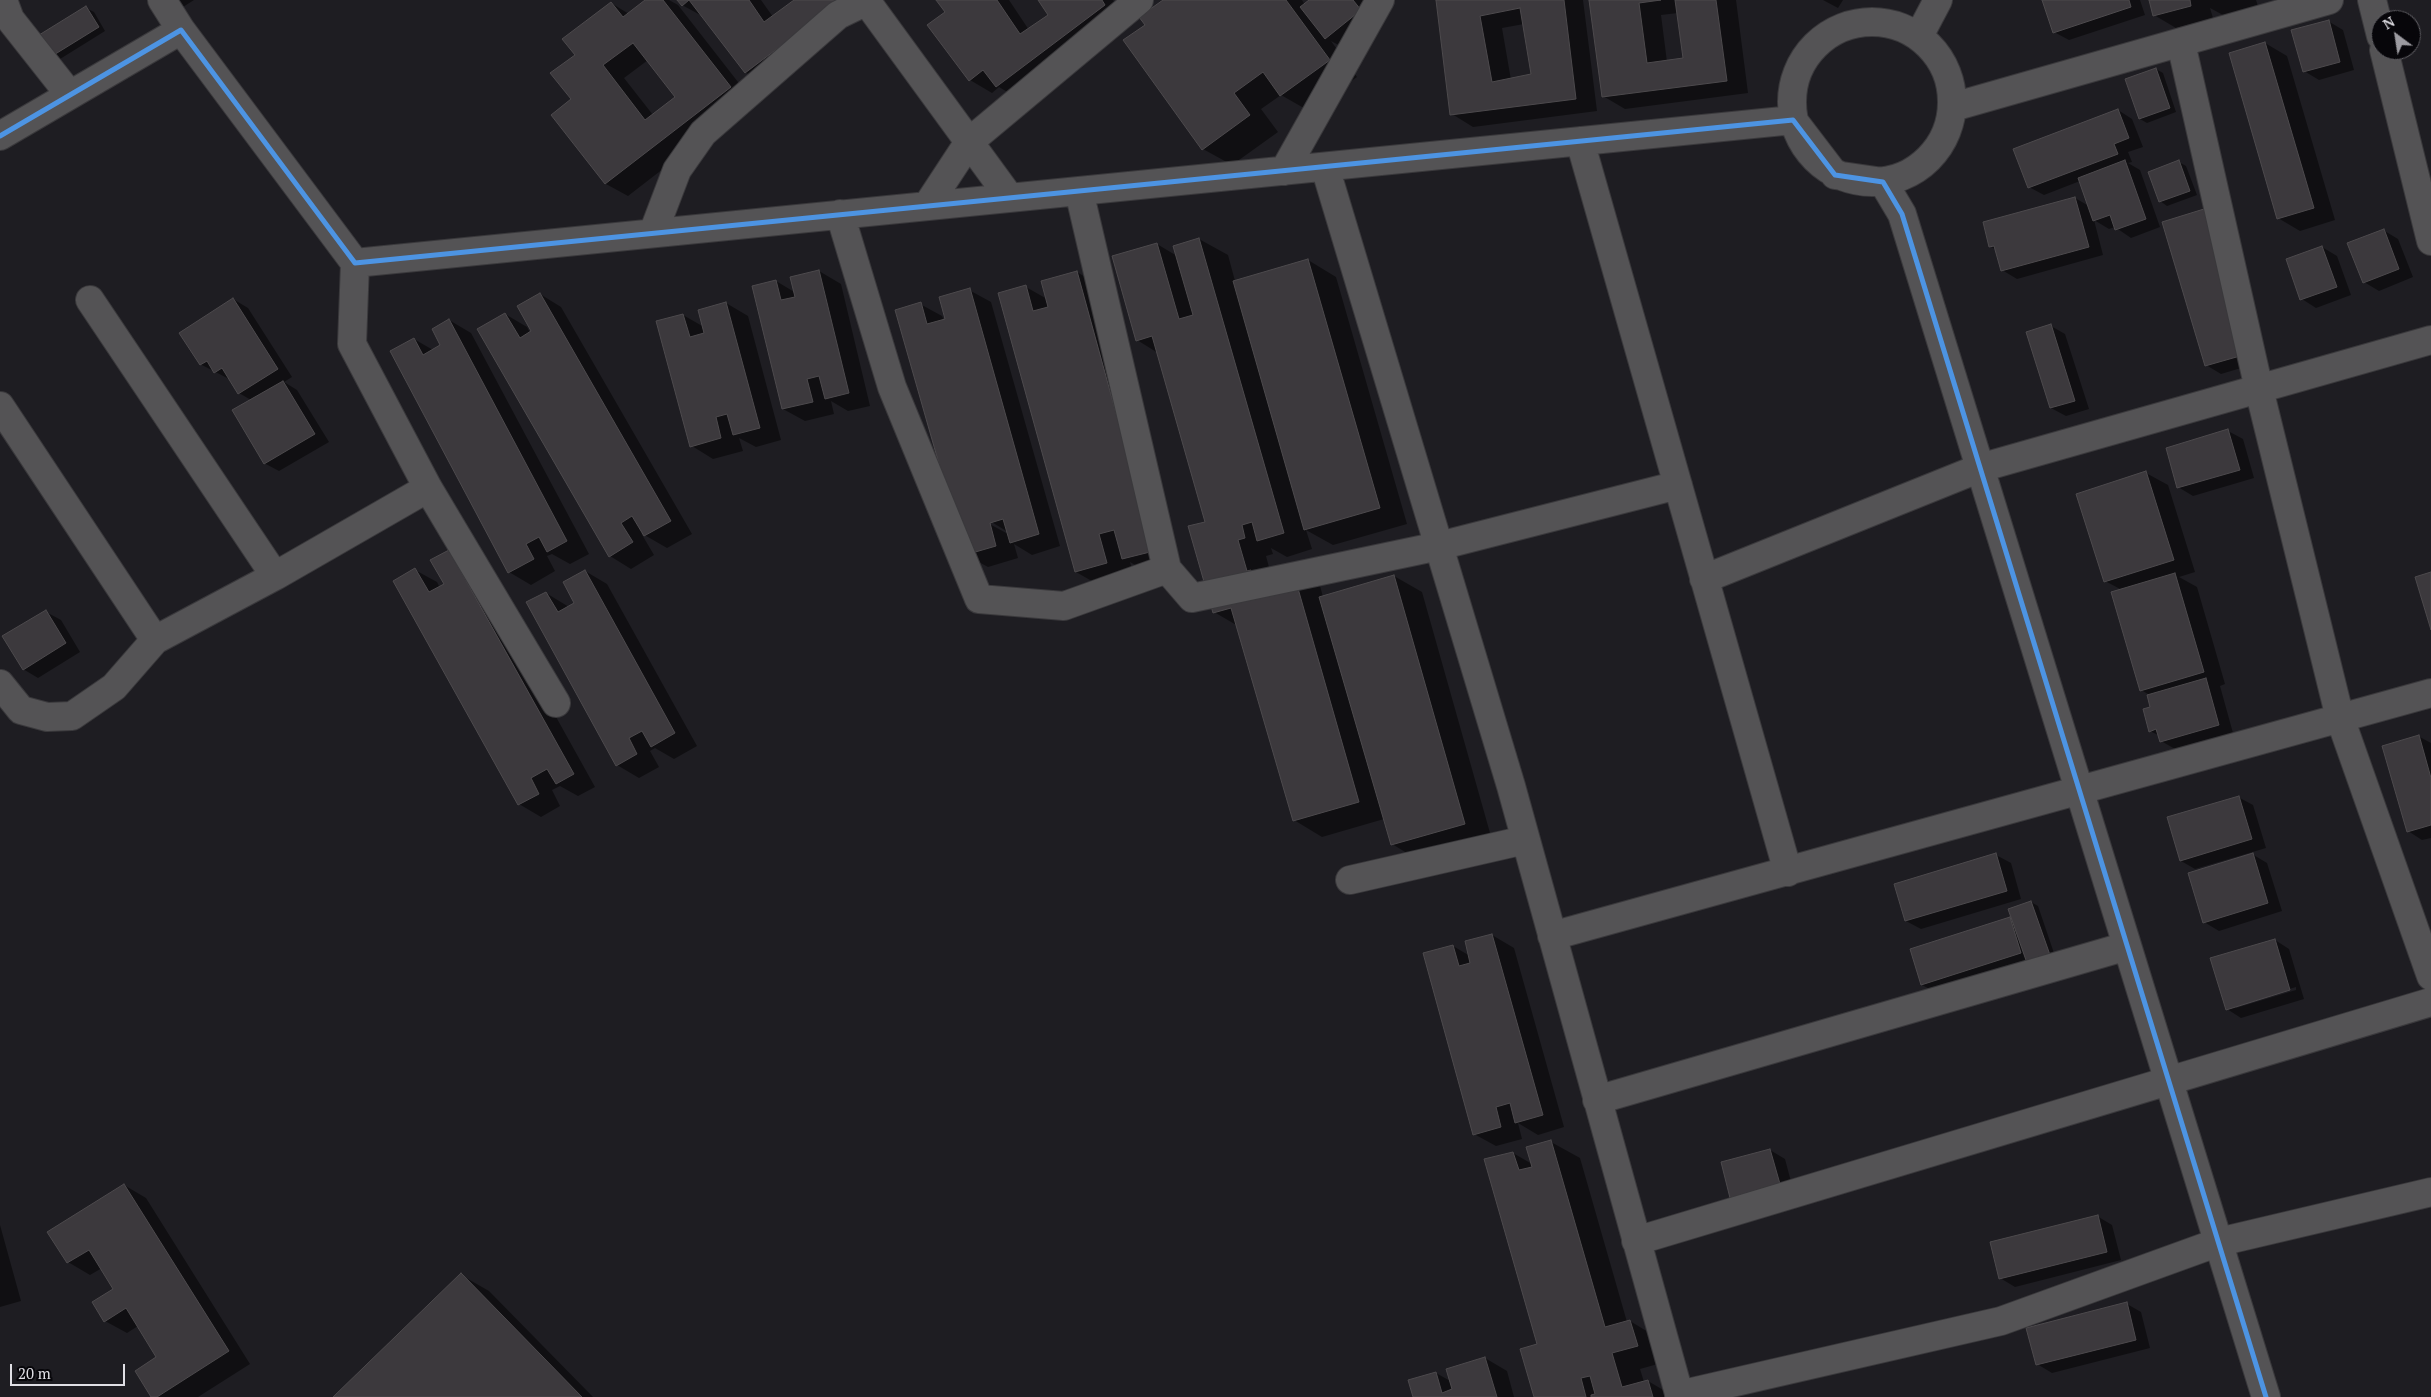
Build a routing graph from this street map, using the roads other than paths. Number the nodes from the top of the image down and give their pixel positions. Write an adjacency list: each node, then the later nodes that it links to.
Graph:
1 (3, 0): 12 (street)
2 (162, 0): 8 (street)
3 (1139, 0): 17 (street)
4 (1380, 0): 19 (street)
5 (1938, 0): 9 (street)
6 (2329, 0): 10 (street)
7 (868, 1): 17 (street); 25 (street)
8 (182, 30): 12 (street); 27 (street)
9 (1919, 36): 13 (street); 14 (street)
10 (2181, 43): 13 (street); 30 (street)
11 (2386, 60): 26 (street)
12 (70, 95): 15 (street)
13 (1953, 108): 20 (street)
14 (1793, 120): 16 (street); 20 (street)
15 (0, 136)
16 (1580, 141): 18 (street); 33 (street)
17 (969, 142): 22 (street); 23 (street)
18 (1325, 166): 19 (street); 35 (street)
19 (1284, 171): 21 (street)
20 (1883, 182): 32 (street)
21 (1079, 190): 22 (street); 36 (street)
22 (1010, 198): 23 (street)
23 (927, 206): 24 (street)
24 (840, 214): 25 (street); 36 (street)
25 (653, 233): 27 (street)
26 (2431, 241)
27 (355, 263): 34 (street)
28 (90, 300): 37 (street)
29 (2431, 340): 30 (street)
30 (2259, 389): 32 (street); 43 (street)
31 (0, 406): 39 (street)
32 (1980, 468): 38 (street); 44 (street)
33 (1678, 485): 35 (street); 38 (street)
34 (428, 488): 37 (street); 42 (street)
35 (1438, 546): 36 (street); 45 (street)
36 (1167, 569)
37 (275, 576): 39 (street)
38 (1704, 579): 46 (street)
39 (155, 640): 40 (street)
40 (0, 684)
41 (2431, 692): 43 (street)
42 (556, 702)
43 (2340, 718): 44 (street); 50 (street)
44 (2079, 791): 46 (street); 49 (street)
45 (1525, 840): 47 (street); 48 (street)
46 (1788, 872): 48 (street)
47 (1350, 880)
48 (1552, 936): 53 (street)
49 (2127, 946): 52 (street); 53 (street)
50 (2431, 976)
51 (2431, 1002): 52 (street)
52 (2168, 1080): 55 (street); 56 (street)
53 (1597, 1100): 55 (street)
54 (2431, 1192): 56 (street)
55 (1636, 1241): 57 (street)
56 (2219, 1242): 57 (street); 58 (street)
57 (1679, 1396)
58 (2266, 1397)

